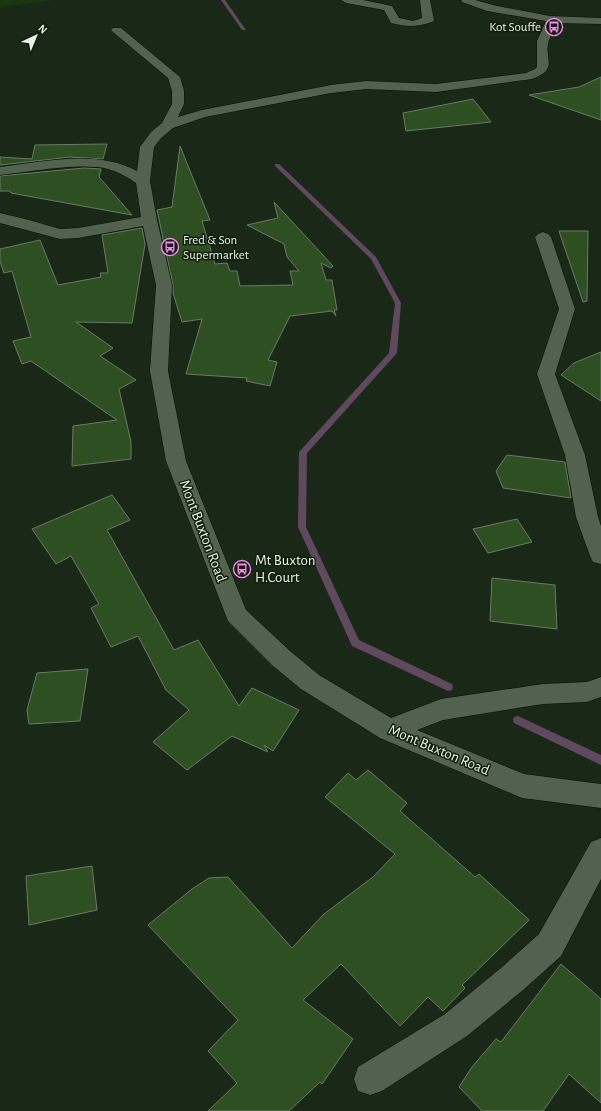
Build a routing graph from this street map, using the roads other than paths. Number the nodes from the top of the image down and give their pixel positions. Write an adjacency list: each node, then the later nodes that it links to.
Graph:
1 (346, 0): 2 (street)
2 (425, 0)
3 (466, 0): 4 (street)
4 (550, 19): 5 (street); 7 (street)
5 (601, 21)
6 (117, 30): 7 (street)
7 (168, 125): 9 (street, Mont Buxton Road)
8 (0, 171): 9 (street)
9 (143, 181): 11 (street, Mont Buxton Road)
10 (0, 218): 11 (street)
11 (149, 220): 15 (street, Mont Buxton Road)
12 (543, 237): 13 (street)
13 (601, 556)
14 (601, 687): 15 (street)
15 (389, 730): 16 (street, Mont Buxton Road)
16 (601, 796)
17 (601, 851): 18 (street)
18 (370, 1079)

